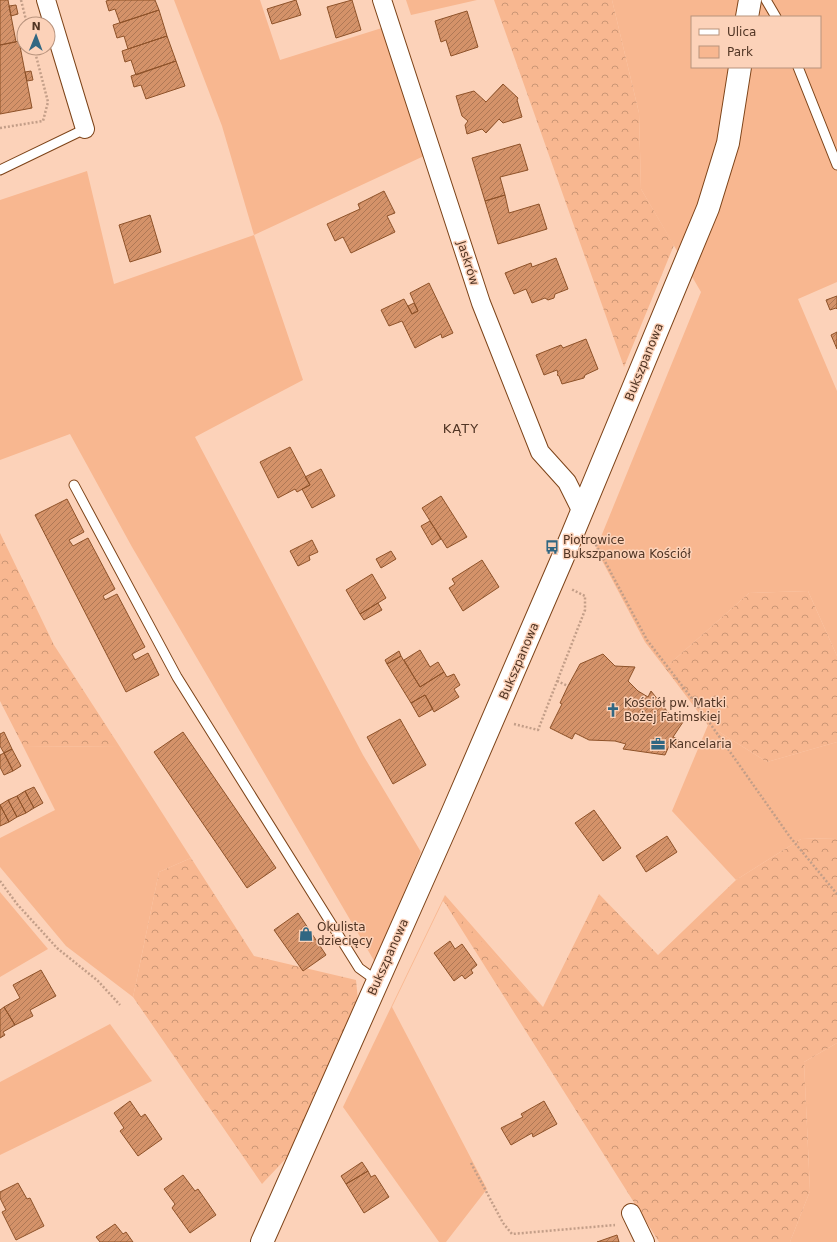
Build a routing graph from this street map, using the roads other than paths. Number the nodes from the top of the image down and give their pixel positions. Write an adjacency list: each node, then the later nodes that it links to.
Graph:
1 (46, 0): 9 (street)
2 (382, 0): 13 (street, Jaskrów)
3 (750, 0): 5 (street)
4 (766, 0): 6 (lane)
5 (747, 16)
6 (775, 16)
7 (740, 68): 13 (street, Bukszpanowa)
8 (798, 68): 10 (lane)
9 (85, 129): 11 (lane)
10 (837, 165)
11 (0, 170)
12 (74, 485): 14 (lane)
13 (582, 512): 14 (street, Bukszpanowa)
14 (377, 981): 16 (street, Bukszpanowa)
15 (633, 1218): 17 (street)
16 (262, 1242)
17 (644, 1242)

